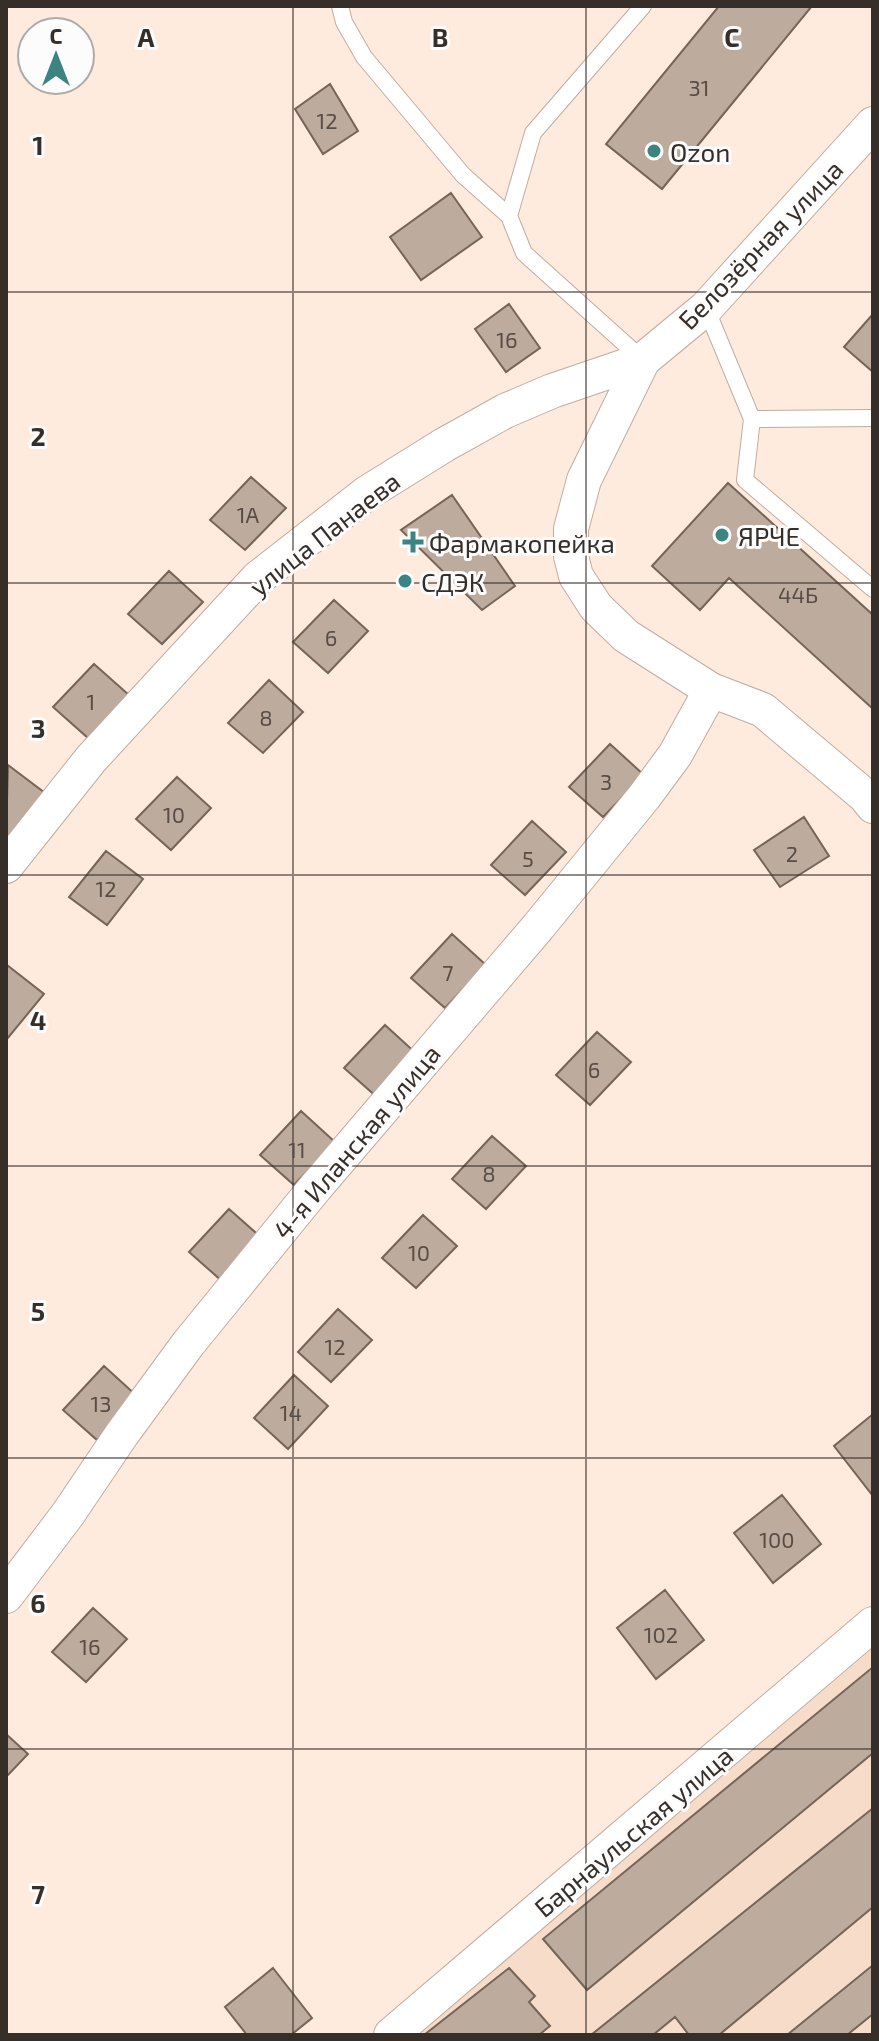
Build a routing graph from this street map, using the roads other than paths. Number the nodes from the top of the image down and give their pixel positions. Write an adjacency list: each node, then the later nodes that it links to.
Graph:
1 (340, 6): 4 (lane)
2 (643, 6): 4 (lane)
3 (873, 124): 5 (street, Белозёрная улица)
4 (509, 216): 6 (lane)
5 (706, 308): 6 (street, Белозёрная улица); 8 (lane)
6 (643, 360): 10 (street); 12 (street, улица Панаева)
7 (873, 418): 8 (lane)
8 (752, 419): 9 (lane)
9 (873, 589)
10 (711, 690): 11 (street); 13 (street, 4-я Иланская улица)
11 (873, 806)
12 (6, 866)
13 (6, 1596)
14 (873, 1624): 15 (street, Барнаульская улица)
15 (391, 2035)

